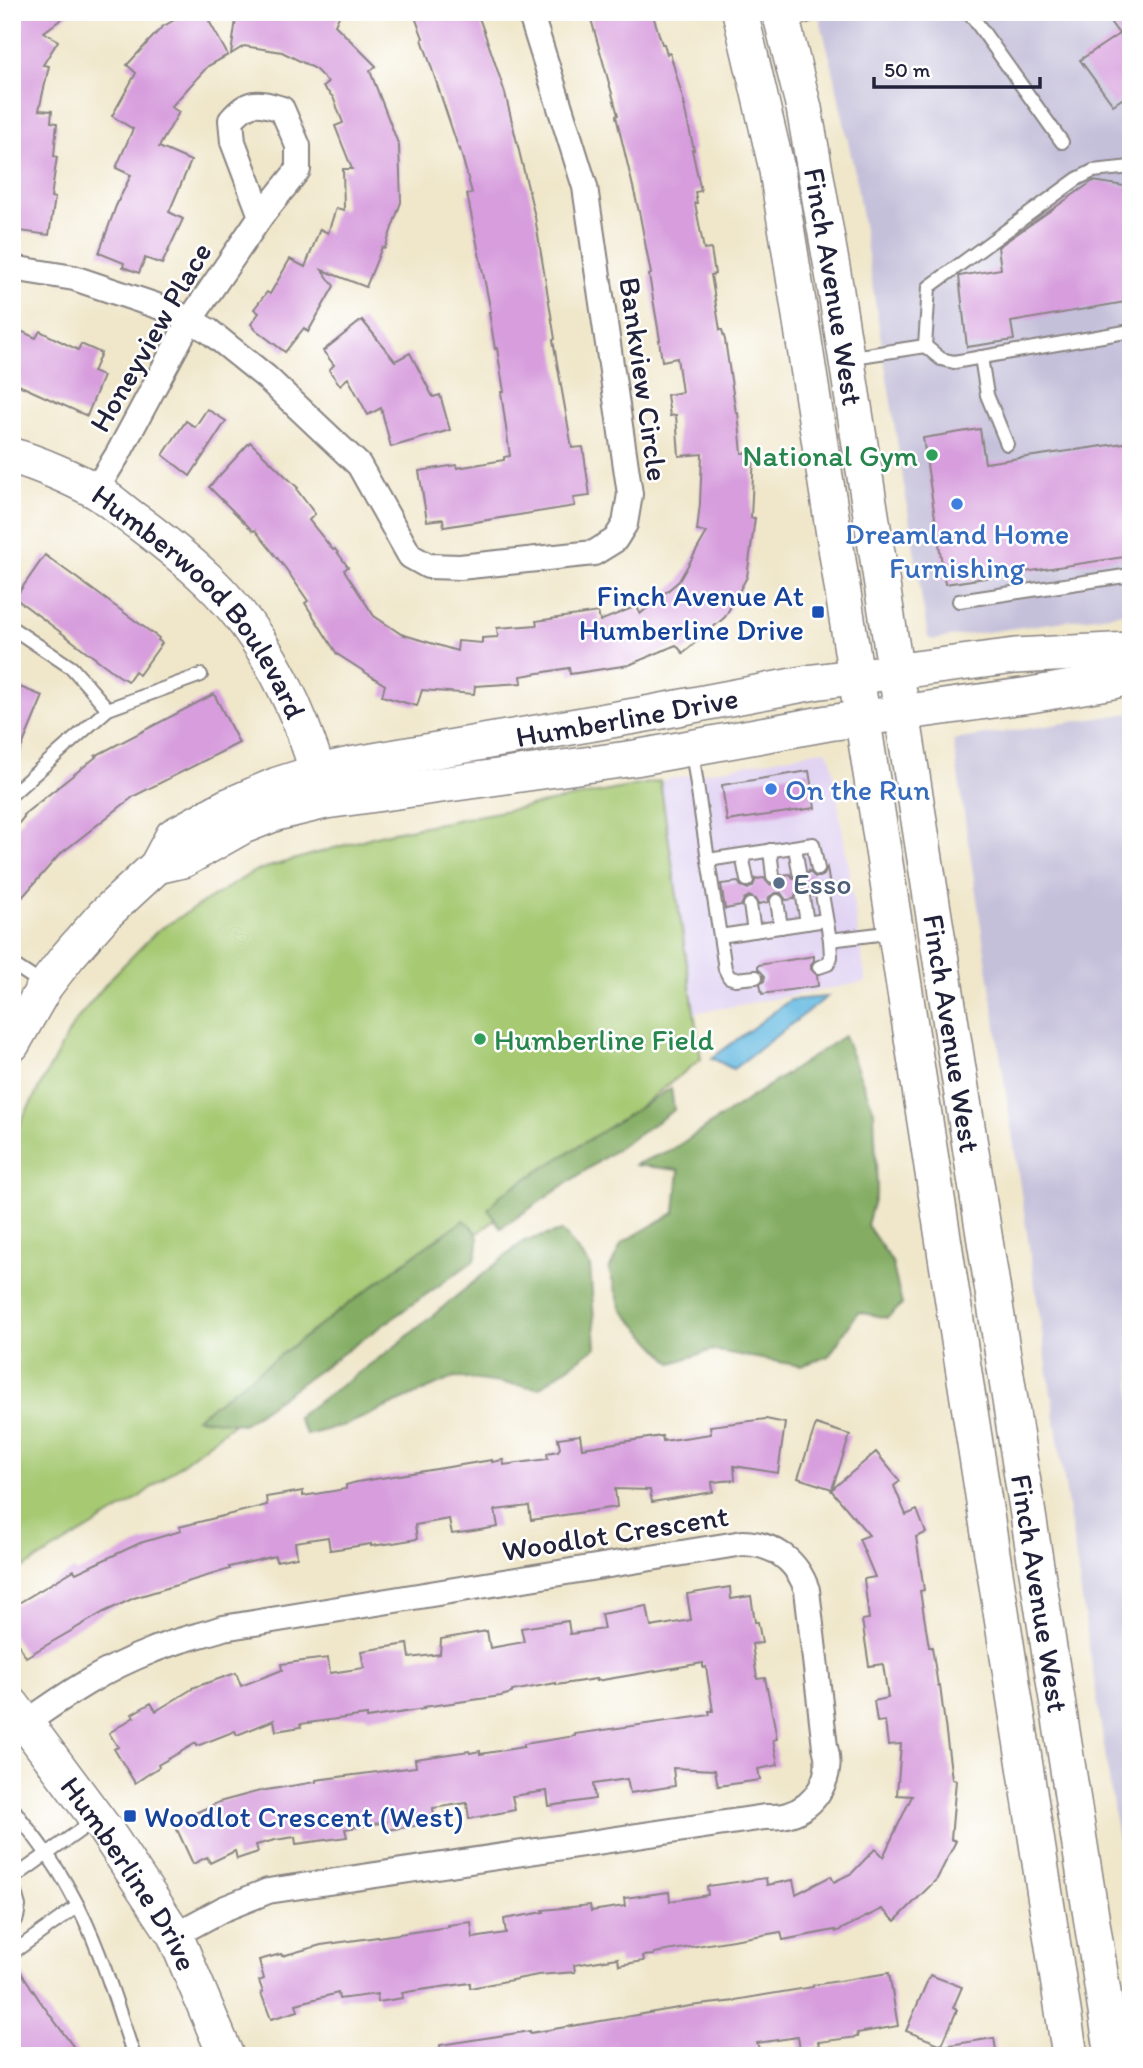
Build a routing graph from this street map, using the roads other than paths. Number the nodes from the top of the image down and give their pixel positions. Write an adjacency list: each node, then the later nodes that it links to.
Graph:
1 (530, 12): 10 (street, Bankview Circle)
2 (740, 12): 25 (main road, Finch Avenue West)
3 (819, 12): 5 (lane)
4 (969, 12): 6 (lane)
5 (782, 18): 13 (main road, Finch Avenue West)
6 (1062, 142)
7 (1131, 167): 12 (lane)
8 (261, 216): 10 (street, Honeyview Place)
9 (12, 268): 10 (street, Bankview Circle)
10 (190, 320): 17 (street, Honeyview Place)
11 (1131, 331): 14 (lane)
12 (925, 346): 13 (lane); 14 (lane)
13 (847, 358): 22 (main road, Finch Avenue West)
14 (981, 358): 15 (lane)
15 (1007, 444)
16 (12, 456): 17 (main road, Humberwood Boulevard)
17 (95, 491): 30 (main road, Humberwood Boulevard)
18 (1131, 575): 19 (lane)
19 (959, 601)
20 (12, 628): 26 (lane)
21 (1131, 650): 22 (main road, Humberline Drive)
22 (896, 672): 25 (main road, Humberline Drive); 27 (main road, Finch Avenue West)
23 (201, 676): 26 (lane)
24 (1131, 676): 27 (main road, Humberline Drive)
25 (857, 677): 28 (main road, Finch Avenue West); 30 (main road, Humberline Drive)
26 (108, 709): 31 (lane)
27 (902, 713): 28 (main road, Humberline Drive); 68 (main road, Finch Avenue West)
28 (863, 718): 29 (main road, Humberline Drive); 48 (main road, Finch Avenue West)
29 (691, 747): 30 (main road, Humberline Drive); 35 (lane)
30 (322, 787): 54 (main road, Humberline Drive)
31 (12, 794)
32 (794, 847): 33 (lane); 36 (lane); 37 (lane)
33 (770, 850): 34 (lane); 38 (lane)
34 (742, 855): 35 (lane); 39 (lane)
35 (708, 860): 49 (lane)
36 (818, 869)
37 (799, 872)
38 (774, 876)
39 (747, 880)
40 (822, 894): 44 (lane)
41 (803, 897): 45 (lane)
42 (777, 901): 46 (lane)
43 (750, 905): 47 (lane)
44 (827, 920): 45 (lane); 50 (lane)
45 (807, 923): 46 (lane)
46 (781, 927): 47 (lane)
47 (754, 931): 49 (lane)
48 (896, 932): 50 (lane); 67 (main road, Finch Avenue West)
49 (720, 936): 53 (lane)
50 (830, 940): 52 (lane)
51 (12, 964): 54 (lane)
52 (819, 967)
53 (756, 977)
54 (45, 986): 55 (main road, Humberline Drive)
55 (12, 1044)
56 (19, 1714): 58 (main road, Humberline Drive); 63 (street, Woodlot Crescent)
57 (12, 1807): 59 (lane)
58 (97, 1819): 59 (lane); 63 (main road, Humberline Drive)
59 (47, 1854): 60 (lane); 61 (lane)
60 (12, 1881): 62 (lane)
61 (78, 1906): 64 (lane); 65 (lane)
62 (12, 1922)
63 (175, 1934): 66 (main road, Humberline Drive)
64 (12, 1953)
65 (134, 2056)
66 (226, 2056)
67 (1070, 2056)
68 (1113, 2056)

